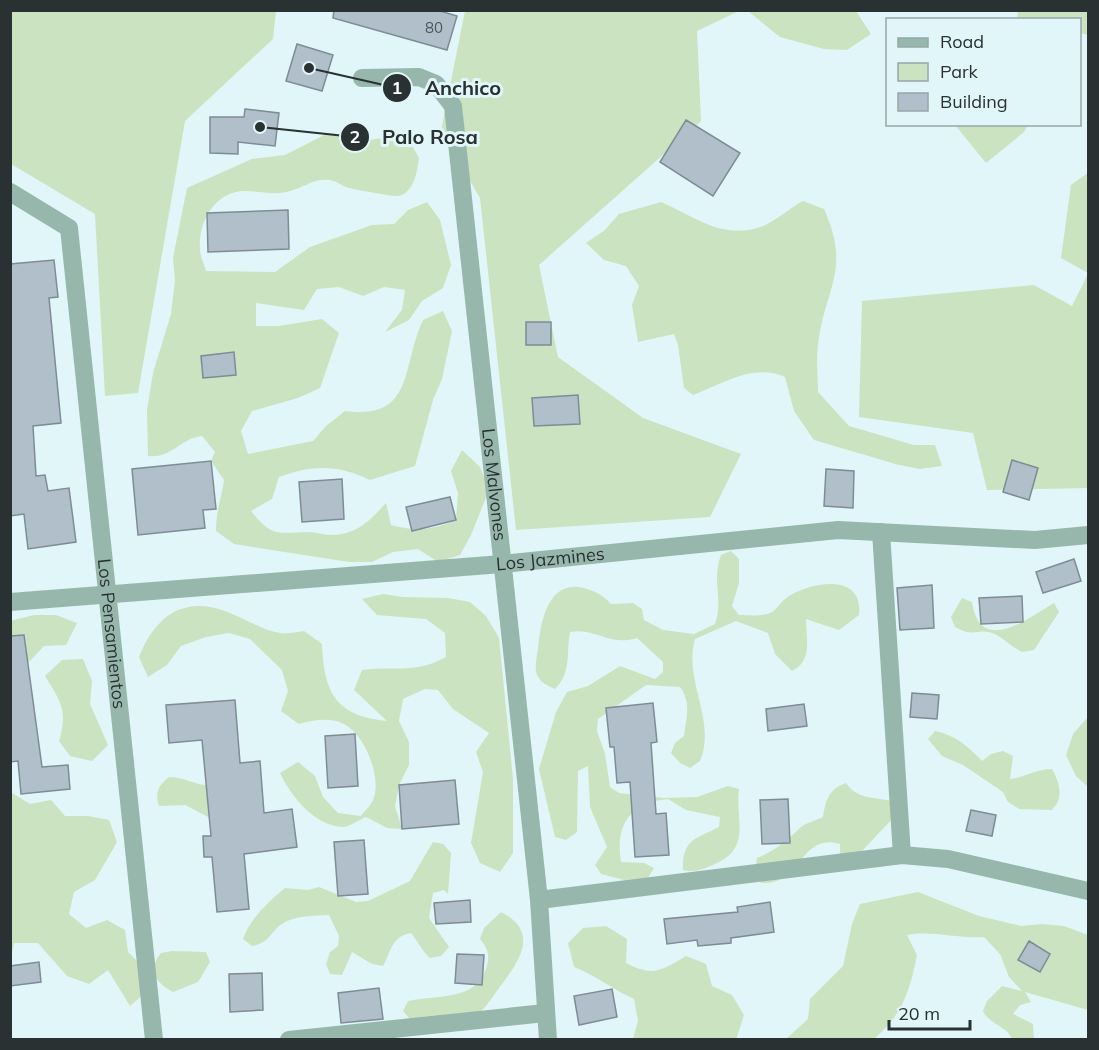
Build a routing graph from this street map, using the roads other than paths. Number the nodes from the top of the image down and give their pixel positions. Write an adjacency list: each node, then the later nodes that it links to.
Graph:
1 (362, 78): 5 (street, Los Malvones)
2 (10, 192): 6 (street, Los Pensamientos)
3 (881, 532): 4 (street, Los Jazmines); 5 (street, Los Jazmines); 8 (street)
4 (1089, 535)
5 (502, 564): 6 (street, Los Jazmines); 10 (street, Los Malvones)
6 (106, 594): 7 (street, Los Jazmines); 12 (street, Los Pensamientos)
7 (10, 602)
8 (902, 855): 9 (street); 10 (street)
9 (1089, 891)
10 (539, 900): 11 (street, Los Malvones)
11 (545, 1013): 13 (street); 14 (street, Los Malvones)
12 (154, 1040)
13 (289, 1040)
14 (548, 1040)

